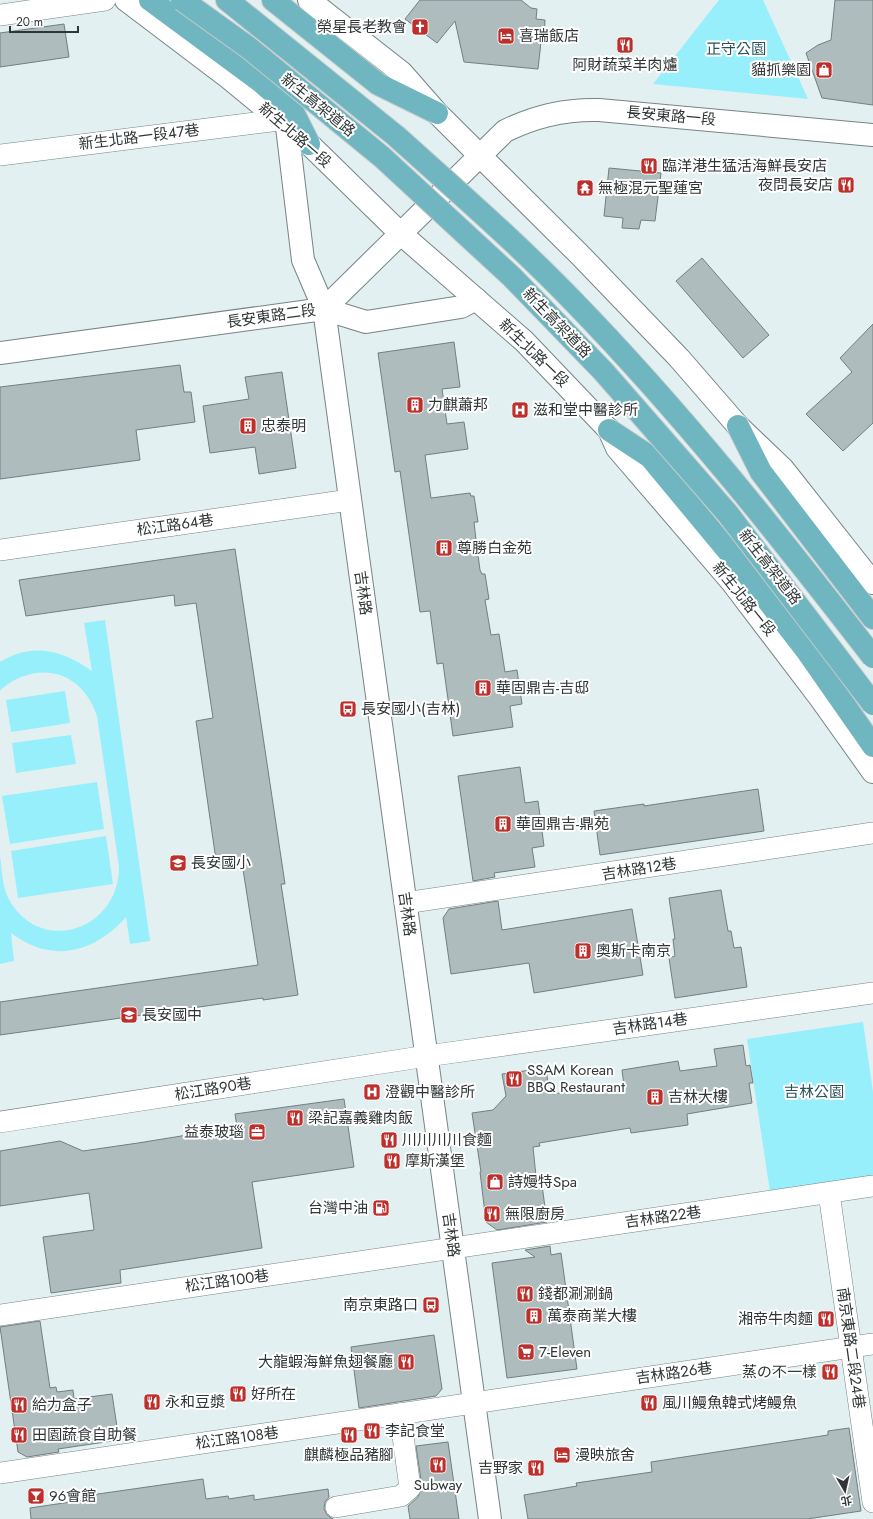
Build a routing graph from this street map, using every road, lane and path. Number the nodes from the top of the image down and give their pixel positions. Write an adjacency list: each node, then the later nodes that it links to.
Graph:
1 (104, 0): 8 (street)
2 (126, 0): 10 (street, 新生北路一段)
3 (150, 0): 12 (highway)
4 (182, 0): 26 (highway, 新生高架道路, bridge)
5 (227, 0): 25 (highway, 新生高架道路, bridge)
6 (273, 0): 9 (highway)
7 (309, 0): 9 (street)
8 (0, 15)
9 (437, 113): 13 (street)
10 (283, 123): 12 (street, 新生北路一段); 14 (street, 新生北路一段47巷); 17 (street, 吉林路)
11 (873, 135): 13 (street, 長安東路一段)
12 (309, 144): 15 (street, 新生北路一段)
13 (480, 154): 15 (street, 長安東路二段); 19 (street)
14 (0, 155)
15 (400, 233): 16 (street, 新生北路一段); 17 (street, 長安東路二段)
16 (476, 299): 17 (street); 20 (street, 新生北路一段)
17 (324, 309): 18 (street, 長安東路二段); 21 (street, 吉林路)
18 (0, 353)
19 (738, 426): 23 (street); 24 (highway)
20 (609, 430): 27 (highway); 28 (street, 新生北路一段)
21 (350, 500): 22 (street, 松江路64巷); 30 (street, 吉林路)
22 (0, 550)
23 (873, 583)
24 (873, 618)
25 (873, 658)
26 (873, 704)
27 (873, 746)
28 (873, 772)
29 (873, 833): 30 (street, 吉林路12巷)
30 (405, 903): 32 (street, 吉林路)
31 (873, 993): 32 (street, 吉林路14巷)
32 (427, 1056): 33 (street, 松江路90巷); 36 (street, 吉林路)
33 (0, 1122)
34 (873, 1186): 35 (street, 吉林路22巷)
35 (829, 1193): 36 (street, 吉林路22巷); 39 (street, 南京東路二段24巷)
36 (453, 1248): 37 (street, 松江路100巷); 40 (street, 吉林路)
37 (0, 1315)
38 (873, 1344): 39 (street, 吉林路26巷)
39 (851, 1347): 40 (street, 吉林路26巷); 43 (street, 南京東路二段24巷)
40 (474, 1403): 41 (street, 松江路108巷); 45 (street, 吉林路)
41 (400, 1414): 42 (street, 松江路108巷); 44 (street)
42 (0, 1473)
43 (873, 1502)
44 (336, 1508)
45 (490, 1519)

